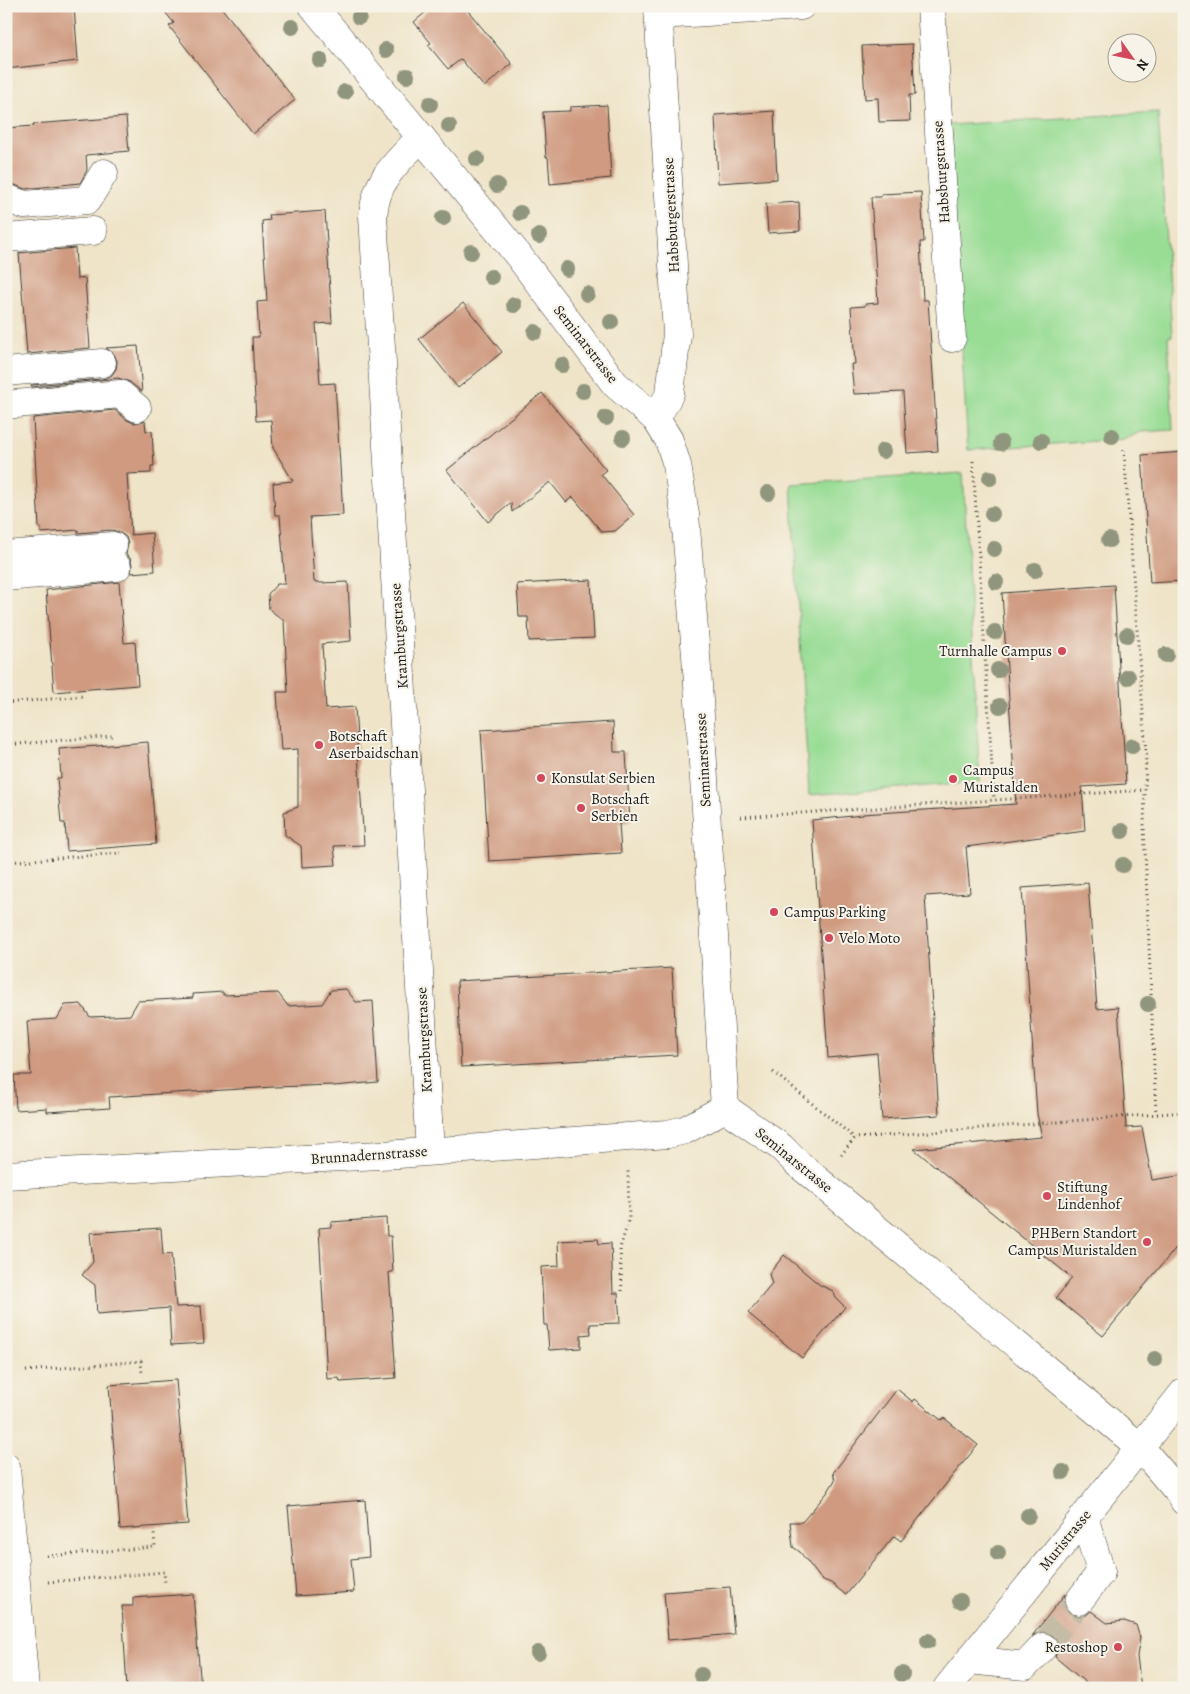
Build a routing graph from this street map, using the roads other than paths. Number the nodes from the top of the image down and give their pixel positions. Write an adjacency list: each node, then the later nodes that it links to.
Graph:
1 (313, 6): 5 (street, Seminarstrasse)
2 (800, 6): 4 (street)
3 (931, 6): 10 (street, Habsburgstrasse)
4 (659, 11): 15 (street, Habsburgerstrasse)
5 (421, 137): 15 (street, Seminarstrasse); 19 (street, Kramburgstrasse)
6 (104, 172): 7 (street)
7 (6, 198)
8 (92, 230): 9 (street)
9 (6, 238)
10 (952, 338)
11 (102, 363): 12 (street)
12 (6, 372)
13 (6, 405): 14 (street)
14 (137, 408)
15 (656, 419): 18 (street, Seminarstrasse)
16 (6, 555): 17 (street)
17 (6, 577)
18 (725, 1108): 19 (street, Brunnadernstrasse); 22 (street, Seminarstrasse)
19 (430, 1151): 20 (street, Brunnadernstrasse)
20 (6, 1175)
21 (1184, 1392): 22 (street, Muristrasse)
22 (1140, 1447): 24 (street, Seminarstrasse); 25 (street, Muristrasse)
23 (6, 1466): 29 (street)
24 (1184, 1502)
25 (1084, 1516): 26 (street); 28 (street, Muristrasse)
26 (1079, 1601)
27 (1043, 1647): 28 (street)
28 (970, 1660): 30 (street, Muristrasse)
29 (25, 1688)
30 (947, 1688)

